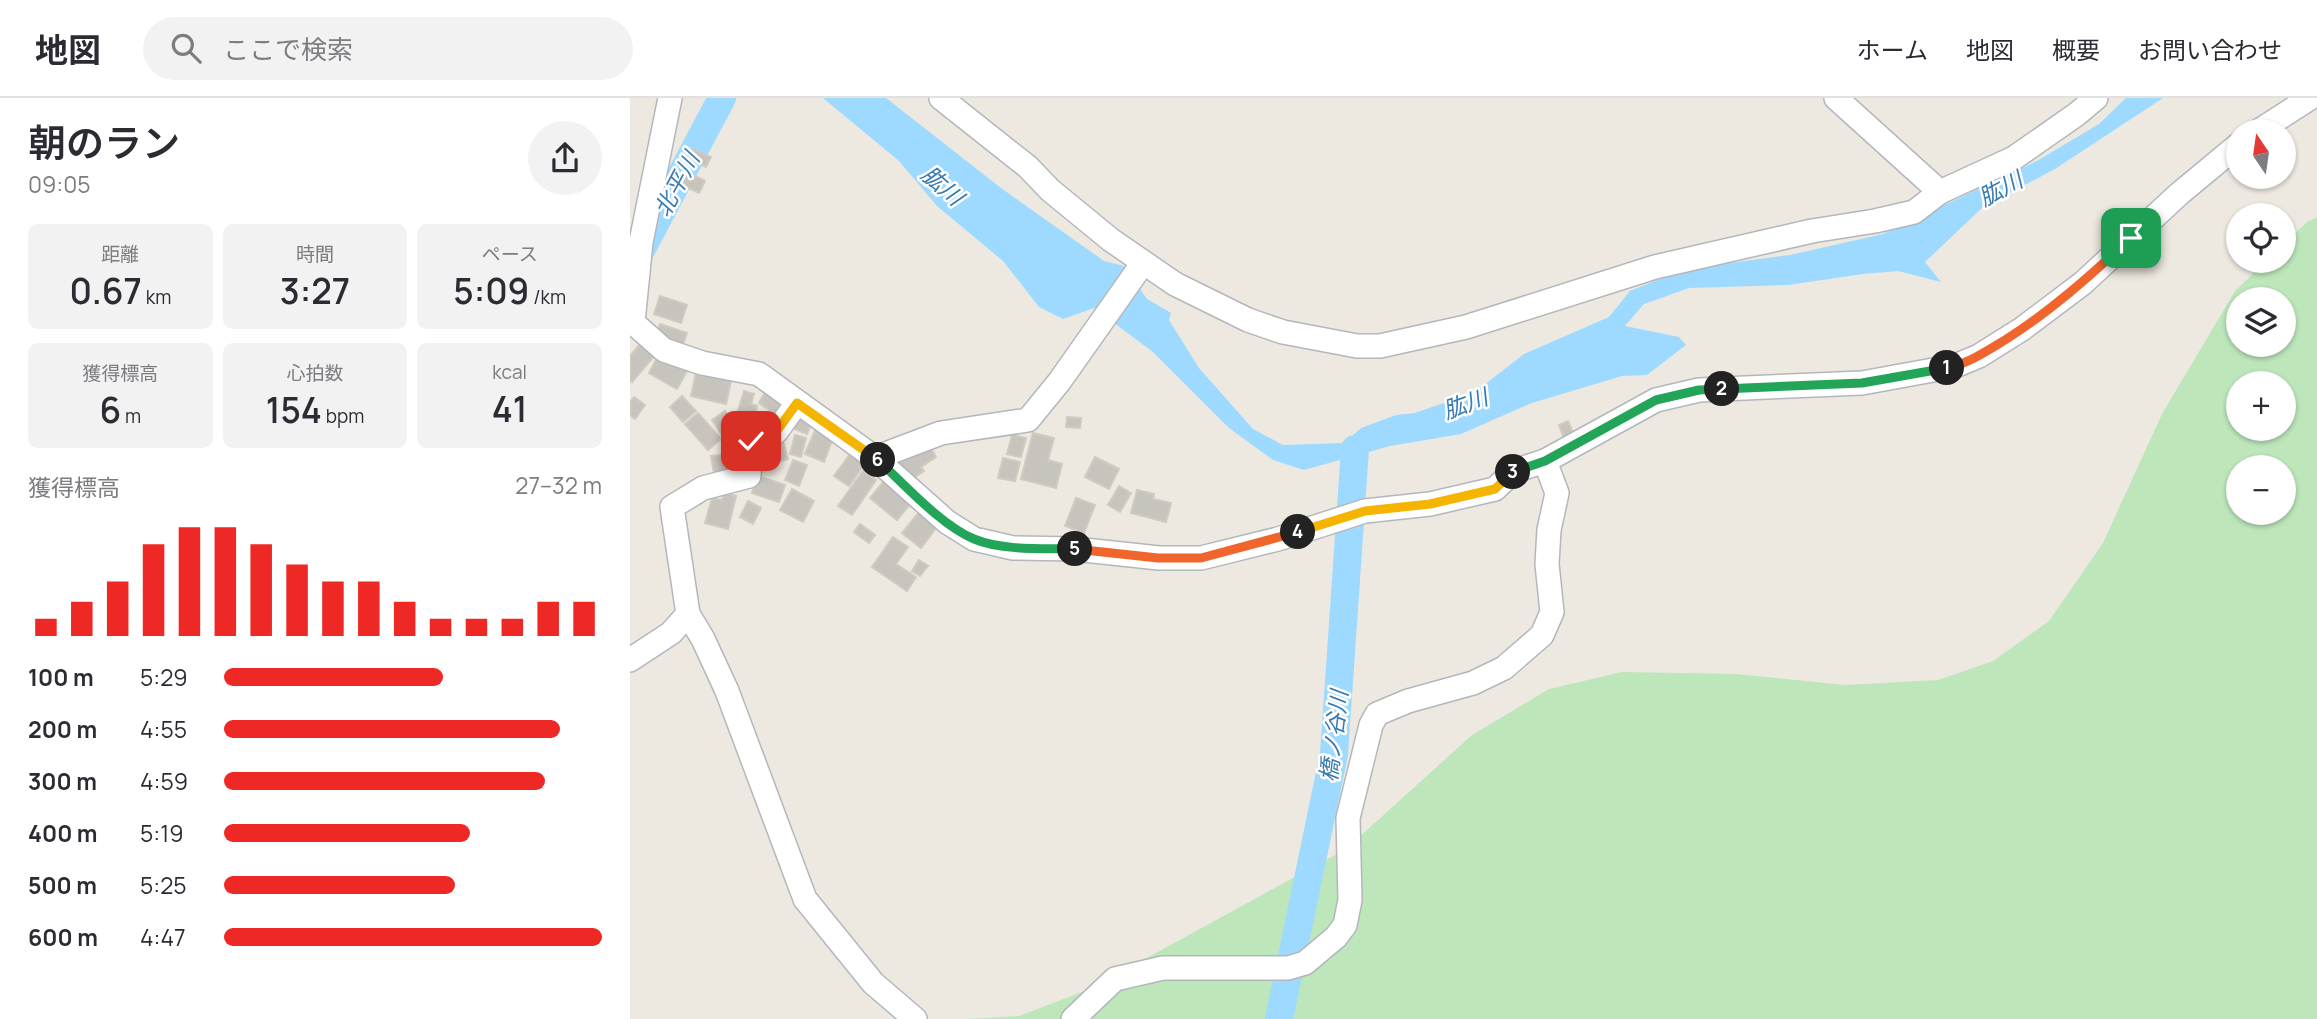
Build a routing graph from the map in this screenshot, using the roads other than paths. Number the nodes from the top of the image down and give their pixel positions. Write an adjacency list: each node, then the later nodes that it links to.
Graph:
1 (670, 98): 10 (street)
2 (941, 98): 9 (street)
3 (1836, 98): 8 (street)
4 (2096, 98): 8 (street)
5 (2310, 98): 6 (street)
6 (2278, 119)
7 (2226, 155): 13 (street)
8 (1940, 192): 9 (street)
9 (1141, 268): 12 (street)
10 (631, 321): 11 (street)
11 (797, 403): 12 (street); 14 (street)
12 (875, 458): 13 (street)
13 (1545, 461): 17 (street)
14 (688, 614): 15 (street); 16 (street)
15 (630, 660)
16 (915, 1019)
17 (1073, 1019)

